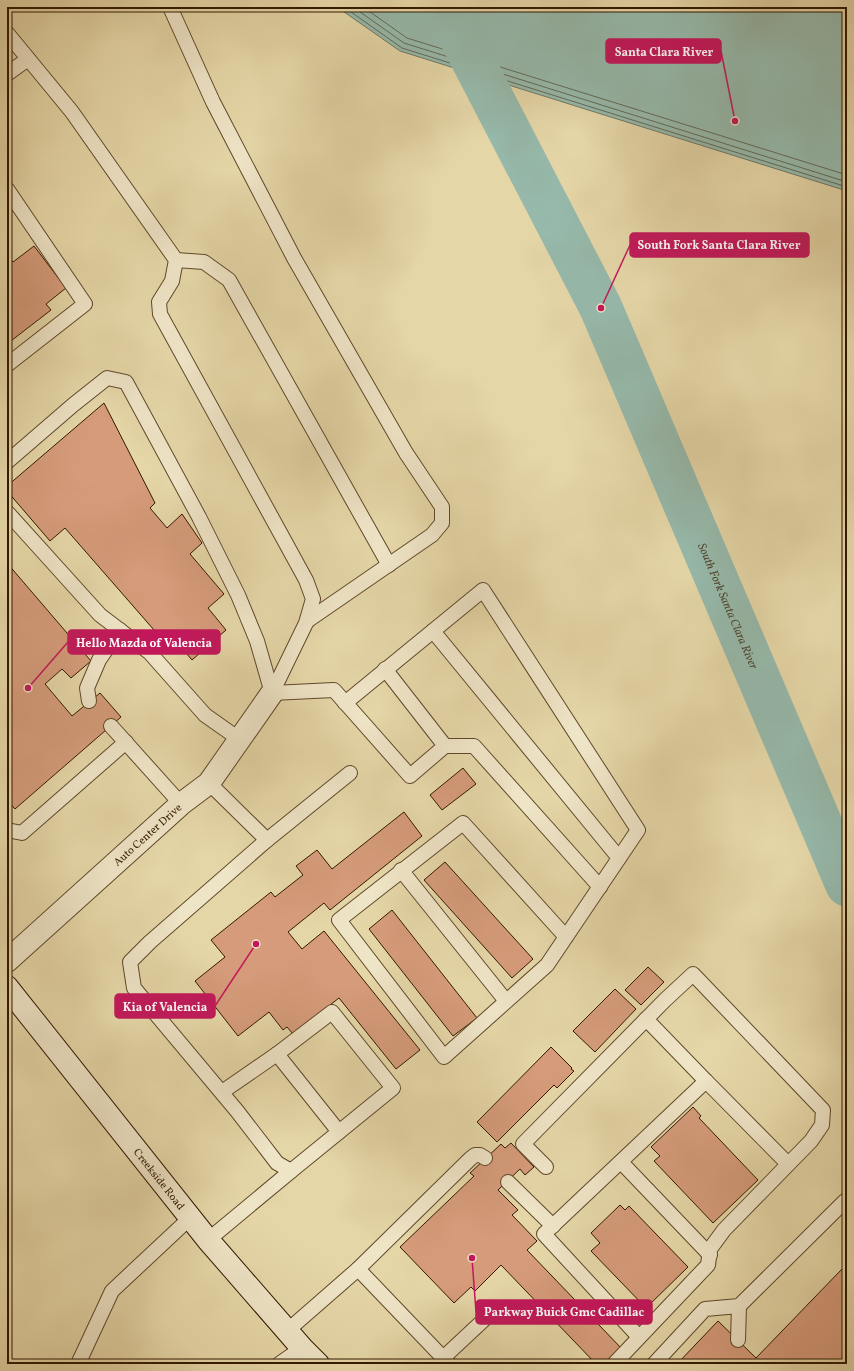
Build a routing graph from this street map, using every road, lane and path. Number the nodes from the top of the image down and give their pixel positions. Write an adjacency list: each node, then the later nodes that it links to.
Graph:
1 (170, 7): 10 (lane)
2 (7, 33): 3 (lane)
3 (28, 59): 4 (lane); 6 (lane)
4 (7, 74)
5 (7, 189): 7 (lane)
6 (176, 260): 10 (lane); 11 (lane)
7 (7, 365)
8 (7, 462): 15 (lane)
9 (7, 512): 12 (lane)
10 (389, 565): 11 (lane)
11 (307, 622): 15 (lane)
12 (120, 630): 16 (lane); 19 (lane)
13 (433, 630): 14 (lane); 27 (lane); 27 (lane)
14 (385, 670): 17 (lane); 21 (lane)
15 (272, 693): 17 (lane); 19 (street, Auto Center Drive)
16 (89, 702)
17 (345, 703): 21 (lane)
18 (111, 726): 20 (lane)
19 (239, 740): 23 (street, Auto Center Drive)
20 (126, 742): 24 (lane); 25 (lane)
21 (445, 746): 29 (lane)
22 (350, 773): 26 (lane)
23 (209, 783): 24 (street, Auto Center Drive); 26 (lane)
24 (181, 804): 31 (street, Auto Center Drive)
25 (7, 830)
26 (267, 840): 37 (lane)
27 (619, 858): 29 (lane)
28 (401, 870): 30 (lane); 33 (lane); 33 (lane)
29 (600, 886): 30 (lane)
30 (566, 937): 33 (lane)
31 (7, 961)
32 (7, 987): 46 (street, Creekside Road)
33 (506, 1001)
34 (646, 1019): 36 (lane); 41 (lane); 42 (lane)
35 (277, 1054): 37 (lane); 38 (lane); 38 (lane)
36 (706, 1081): 40 (lane); 41 (lane)
37 (222, 1092): 43 (lane)
38 (339, 1132): 43 (lane)
39 (485, 1158): 50 (lane)
40 (621, 1162): 47 (lane); 49 (lane)
41 (788, 1164): 49 (lane)
42 (546, 1167)
43 (291, 1171): 48 (lane)
44 (508, 1182): 47 (lane)
45 (847, 1203): 51 (lane)
46 (190, 1218): 48 (street, Creekside Road); 58 (lane)
47 (553, 1226): 54 (lane)
48 (208, 1240): 53 (street, Creekside Road)
49 (710, 1255): 54 (lane)
50 (358, 1269): 53 (lane); 57 (lane)
51 (739, 1306): 55 (lane); 62 (lane)
52 (488, 1315): 57 (lane)
53 (287, 1331): 56 (street, Creekside Road)
54 (639, 1338): 61 (lane)
55 (738, 1340)
56 (302, 1348): 59 (lane); 60 (street, Creekside Road)
57 (446, 1361)
58 (78, 1364)
59 (279, 1364)
60 (318, 1364)
61 (614, 1364)
62 (654, 1364)

